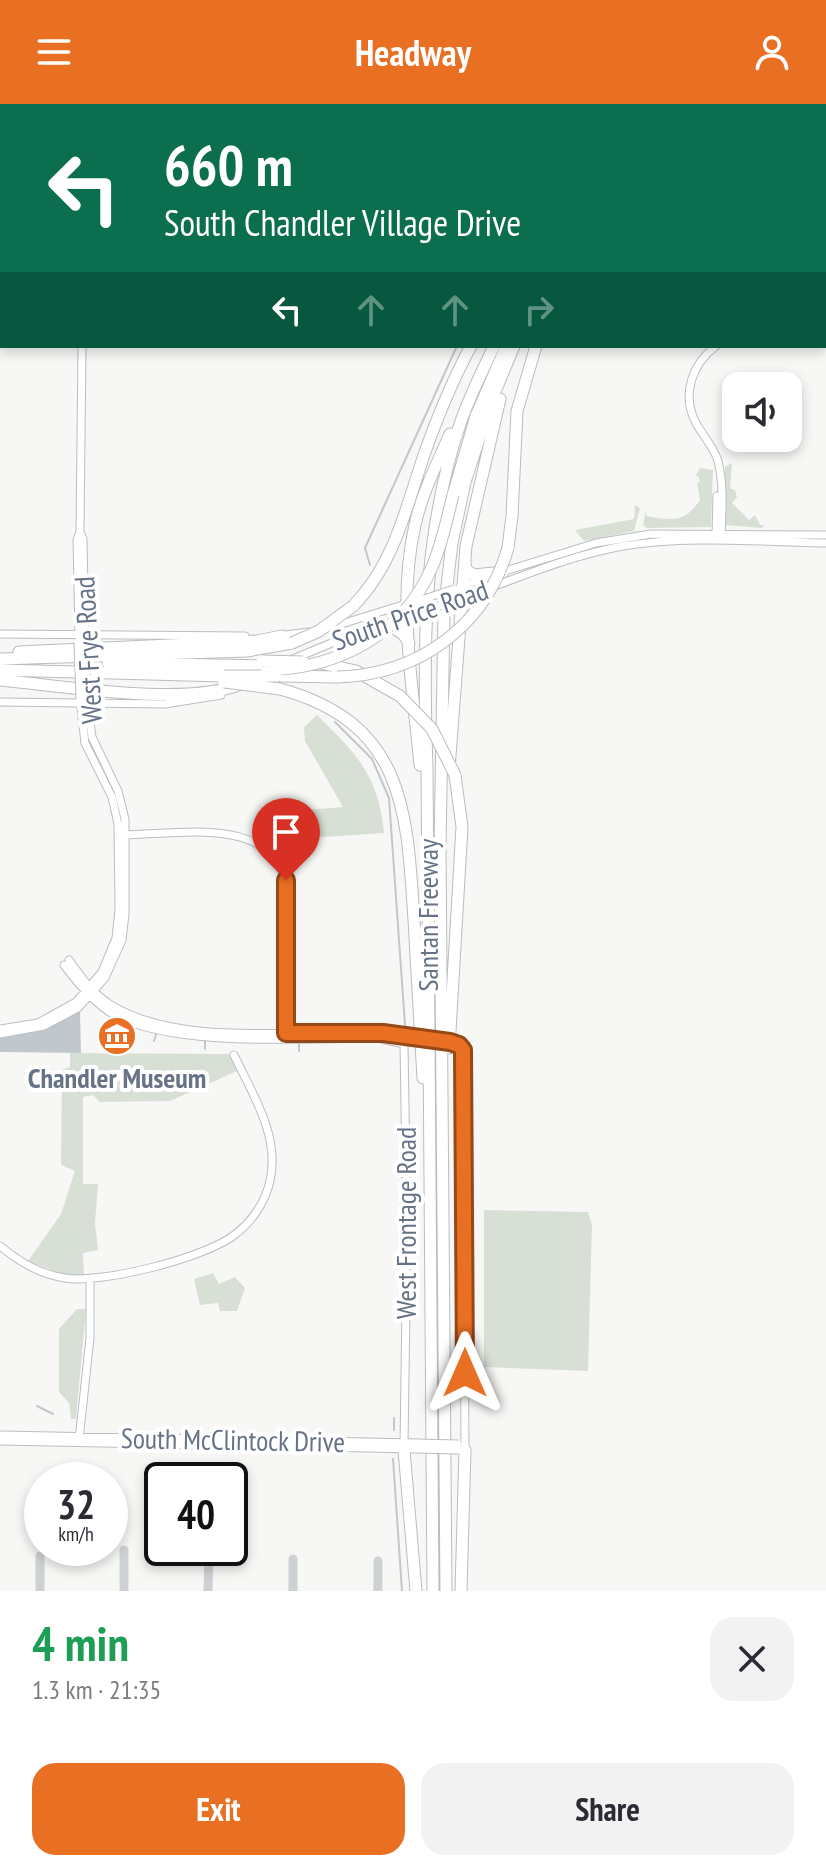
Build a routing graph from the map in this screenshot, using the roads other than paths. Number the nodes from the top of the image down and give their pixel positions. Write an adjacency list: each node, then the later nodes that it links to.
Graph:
1 (82, 348): 22 (street, West Frye Road)
2 (470, 348): 23 (highway, bridge)
3 (491, 348): 19 (highway)
4 (491, 348): 34 (highway, Santan Freeway)
5 (499, 348): 11 (highway)
6 (505, 348): 11 (highway)
7 (513, 348): 33 (highway, Santan Freeway)
8 (520, 348): 16 (highway)
9 (535, 348): 28 (highway, bridge)
10 (714, 348): 13 (street)
11 (451, 495): 28 (highway, bridge)
12 (815, 534): 13 (street, South Price Road); 14 (street, South Price Road); 15 (street)
13 (719, 537): 15 (street, South Price Road); 17 (street, South Price Road); 18 (street, South Price Road)
14 (825, 540): 15 (street, South Price Road)
15 (792, 543)
16 (465, 561): 17 (highway); 18 (highway)
17 (503, 572): 18 (street, South Price Road)
18 (458, 593): 19 (street, South Price Road, bridge); 19 (street, South Price Road, bridge); 33 (highway)
19 (411, 609): 21 (street, South Price Road); 23 (street, South Price Road); 24 (highway)
20 (0, 634): 22 (street, South Price Road)
21 (350, 635): 24 (highway); 28 (street, South Price Road)
22 (82, 638): 23 (street, South Price Road); 30 (street, West Frye Road, bridge)
23 (287, 640): 25 (highway); 26 (highway)
24 (409, 643): 34 (highway)
25 (0, 656): 26 (highway)
26 (44, 665): 27 (highway); 28 (highway); 28 (highway, bridge)
27 (0, 670)
28 (273, 671): 29 (highway); 30 (street, South Price Road); 42 (highway); 44 (highway, bridge)
29 (0, 680)
30 (84, 701): 31 (street, South Price Road); 32 (street, West Frye Road)
31 (0, 702)
32 (122, 835): 36 (street, West Frye Road); 38 (street)
33 (441, 889): 44 (highway, Santan Freeway)
34 (428, 911): 42 (highway, Santan Freeway)
35 (67, 962): 36 (street)
36 (91, 992): 37 (street); 38 (street)
37 (0, 1031)
38 (286, 1036): 39 (street); 40 (street)
39 (410, 1036): 40 (street); 49 (street, West Frontage Road, bridge)
40 (404, 1044): 48 (street, West Frontage Road)
41 (234, 1055): 45 (street)
42 (430, 1215): 51 (highway, Santan Freeway)
43 (0, 1246): 45 (street)
44 (444, 1261): 52 (highway, Santan Freeway)
45 (90, 1280): 47 (street)
46 (0, 1438): 47 (street, South McClintock Drive)
47 (79, 1440): 48 (street, South McClintock Drive)
48 (411, 1446): 49 (street, South McClintock Drive, bridge); 50 (highway)
49 (462, 1447): 53 (highway)
50 (416, 1591)
51 (433, 1591)
52 (446, 1591)
53 (461, 1591)

